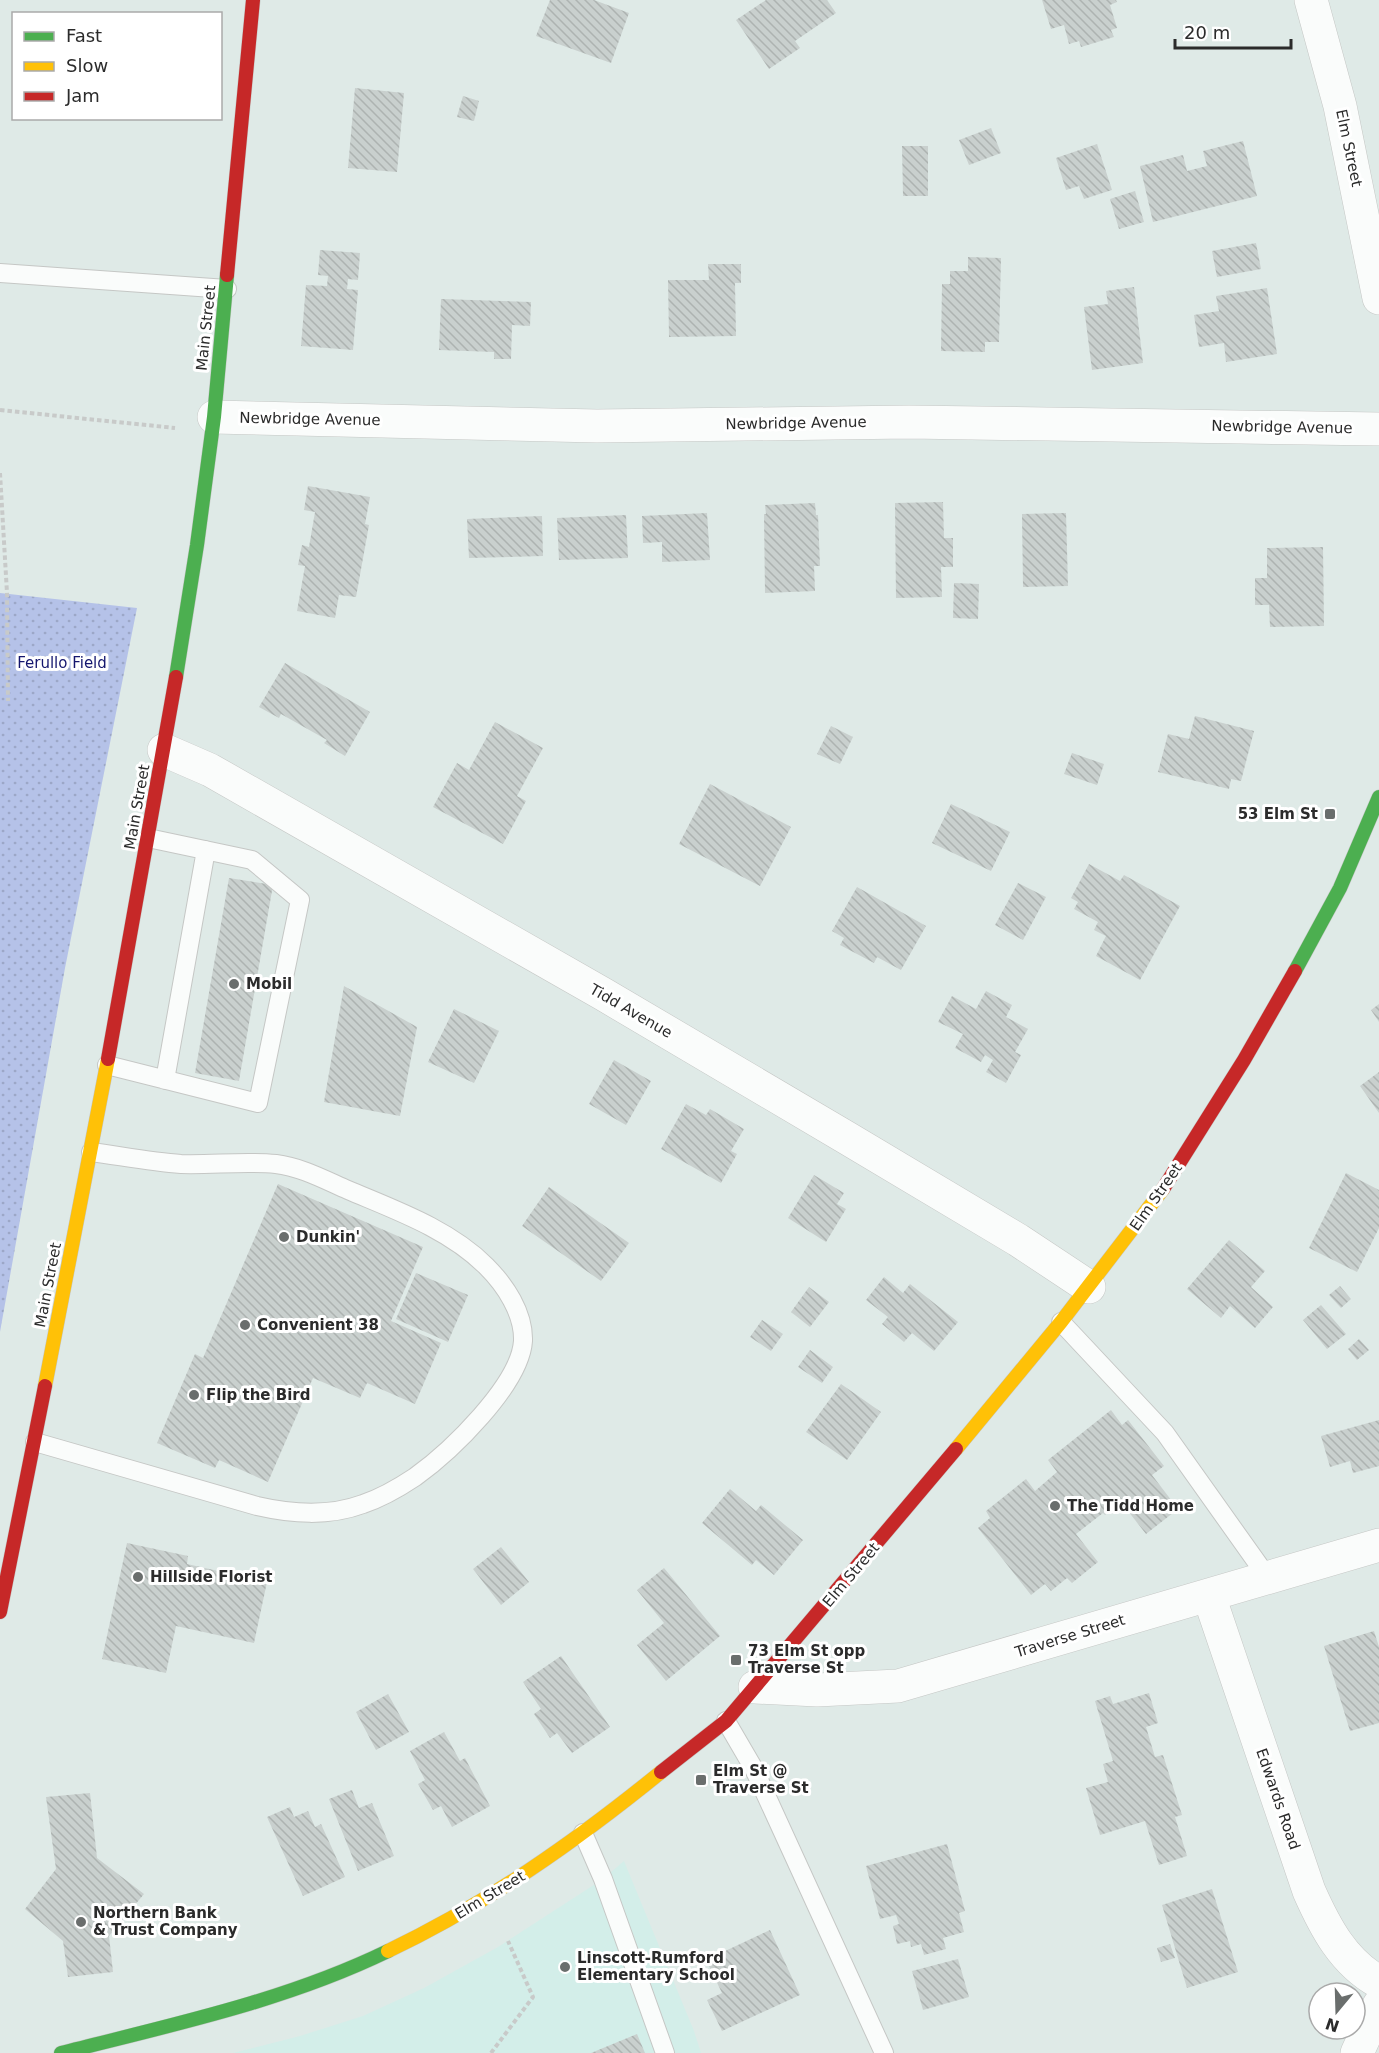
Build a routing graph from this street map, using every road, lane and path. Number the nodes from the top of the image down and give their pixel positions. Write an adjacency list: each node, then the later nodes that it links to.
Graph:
1 (253, 0): 5 (street, Main Street)
2 (1311, 0): 3 (street, Elm Street)
3 (1376, 263): 6 (street, Elm Street)
4 (0, 273): 5 (lane)
5 (227, 289): 8 (street, Main Street)
6 (1379, 298)
7 (0, 410): 8 (path)
8 (213, 424): 9 (street, Newbridge Avenue); 12 (street, Main Street)
9 (1379, 429)
10 (0, 473): 11 (path)
11 (8, 701)
12 (164, 750): 14 (street, Main Street); 19 (street, Tidd Avenue)
13 (1379, 797): 19 (street, Elm Street)
14 (148, 838): 15 (lane); 16 (street, Main Street)
15 (206, 850): 17 (lane); 17 (lane)
16 (107, 1065): 17 (lane); 18 (street, Main Street)
17 (165, 1080)
18 (91, 1152): 21 (street, Main Street); 21 (lane)
19 (1089, 1287): 20 (street, Elm Street)
20 (1061, 1322): 23 (lane); 26 (street, Elm Street)
21 (35, 1442): 25 (street, Main Street)
22 (1379, 1545): 23 (street, Traverse Street)
23 (1268, 1578): 24 (street, Traverse Street)
24 (1209, 1596): 26 (street, Traverse Street); 30 (street, Edwards Road)
25 (0, 1612)
26 (755, 1687): 27 (street, Elm Street)
27 (726, 1720): 28 (street, Elm Street); 35 (lane)
28 (583, 1833): 32 (street, Elm Street); 34 (lane)
29 (508, 1941): 33 (path)
30 (1379, 1982)
31 (1379, 2005): 36 (street)
32 (62, 2053)
33 (491, 2053)
34 (665, 2053)
35 (884, 2053)
36 (1357, 2053)

